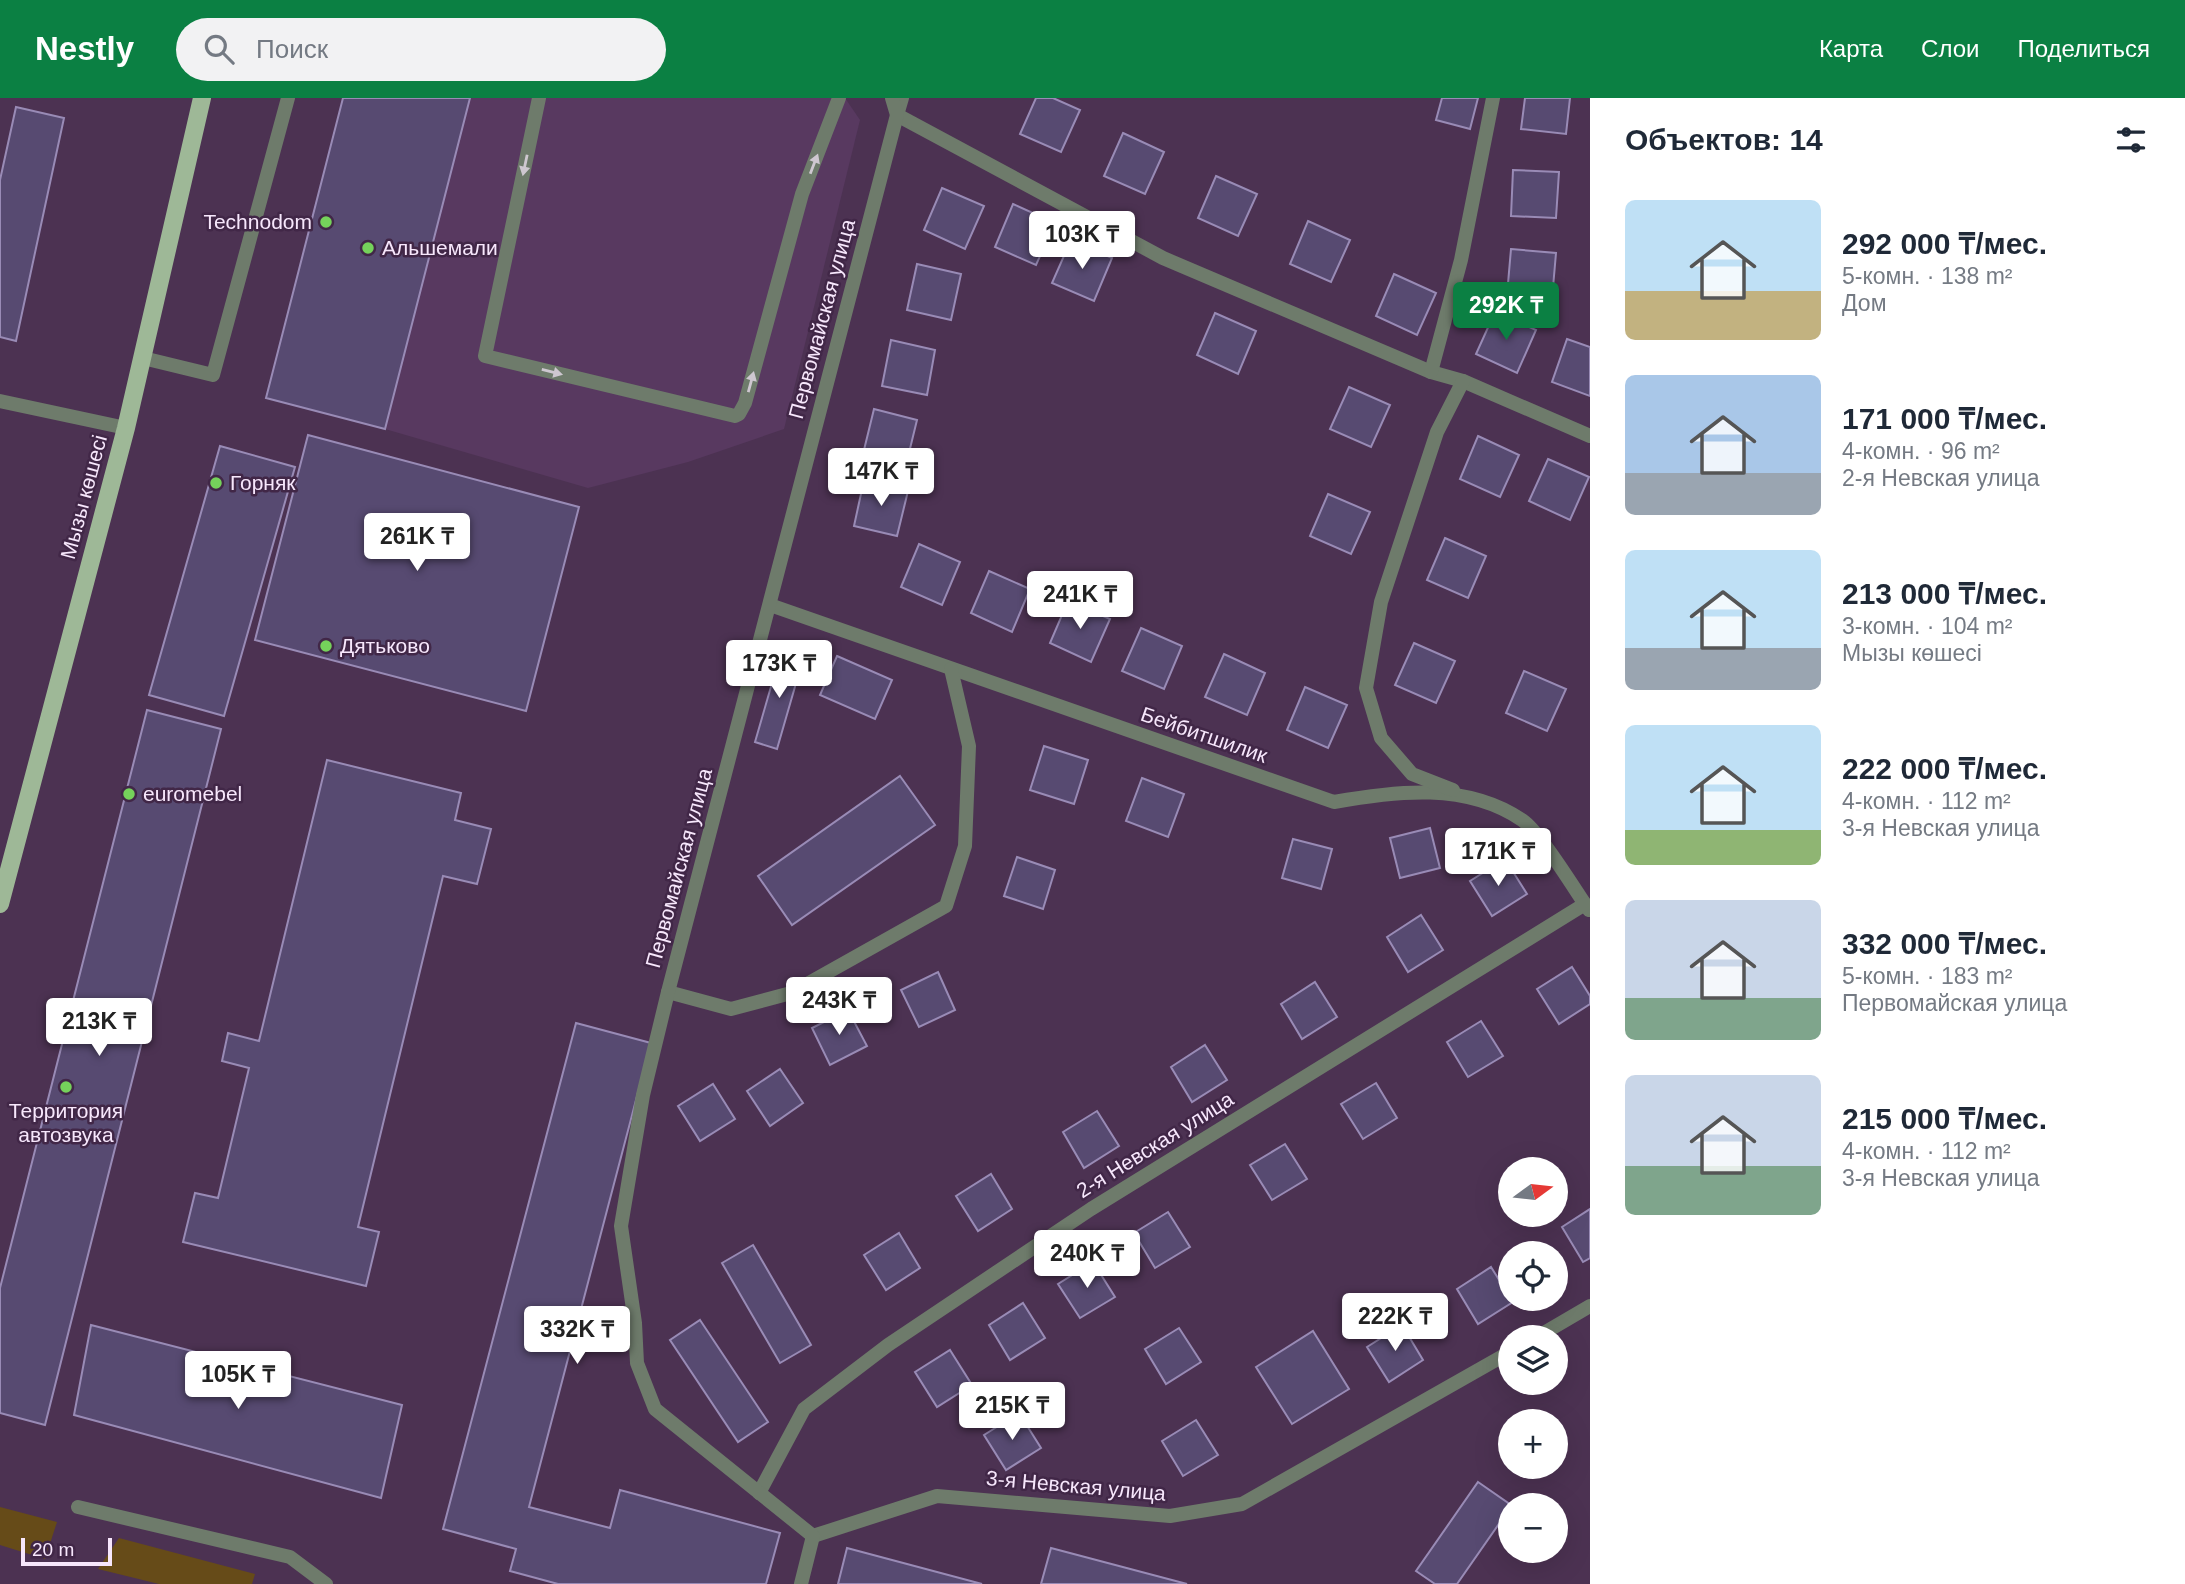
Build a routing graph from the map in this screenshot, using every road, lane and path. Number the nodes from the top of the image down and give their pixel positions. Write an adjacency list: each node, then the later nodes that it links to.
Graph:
1 (202, 98): 9 (main road, Мызы көшесі)
2 (288, 98): 9 (street)
3 (539, 98): 4 (street, one-way to 4)
4 (839, 98)
5 (892, 98): 8 (street)
6 (902, 98): 8 (street, Первомайская улица)
7 (1493, 98): 10 (street)
8 (897, 115): 10 (street); 15 (street, Первомайская улица)
9 (143, 358): 13 (main road, Мызы көшесі)
10 (1432, 372): 11 (street)
11 (1463, 381): 14 (street); 17 (street)
12 (0, 401): 13 (street)
13 (126, 428): 18 (main road, Мызы көшесі)
14 (1590, 436)
15 (769, 605): 16 (street, Бейбитшилик); 20 (street, Первомайская улица)
16 (951, 669): 17 (street, Бейбитшилик); 20 (street)
17 (1467, 795): 19 (street, Бейбитшилик)
18 (0, 904)
19 (1588, 905): 24 (street, 2-я Невская улица)
20 (668, 992): 24 (street, Первомайская улица)
21 (1590, 1306): 22 (street)
22 (1558, 1325)
23 (1498, 1359): 26 (street, 3-я Невская улица)
24 (759, 1493): 26 (street, Первомайская улица)
25 (78, 1507): 27 (street)
26 (813, 1536): 28 (street)
27 (326, 1584)
28 (802, 1584)

